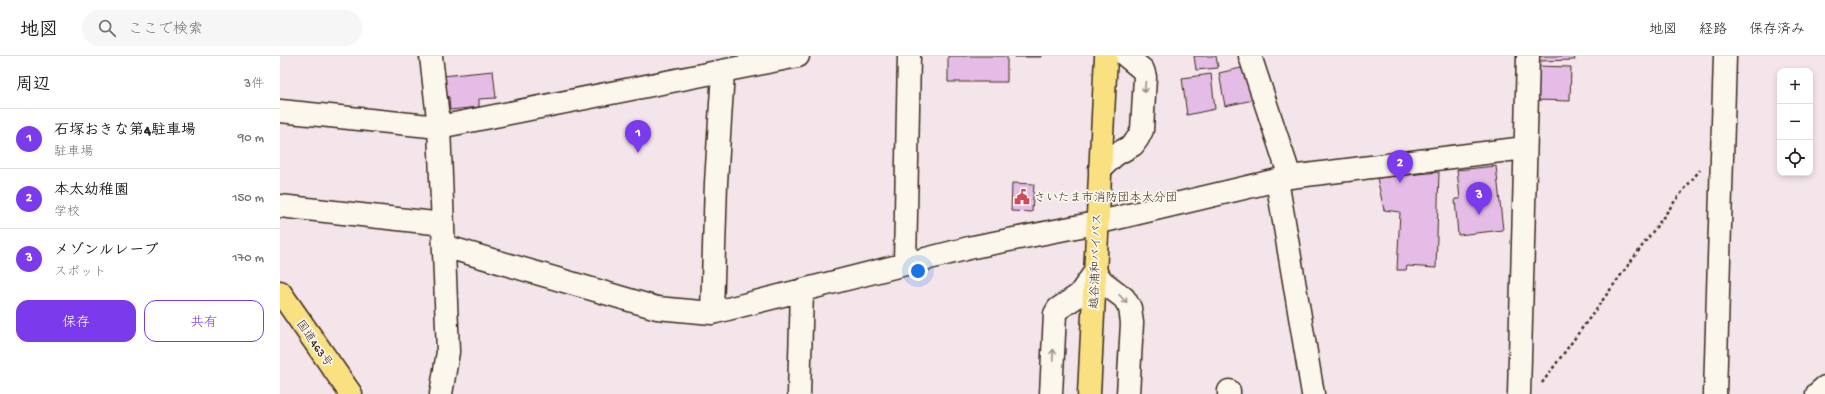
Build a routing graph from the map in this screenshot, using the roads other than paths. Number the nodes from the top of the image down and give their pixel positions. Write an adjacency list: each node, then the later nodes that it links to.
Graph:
1 (431, 56): 11 (street)
2 (798, 56): 9 (street)
3 (910, 56): 19 (street)
4 (1106, 56): 13 (highway, 越谷浦和バイパス)
5 (1126, 56): 13 (street, one-way to 13)
6 (1250, 56): 14 (street)
7 (1528, 56): 12 (street)
8 (1725, 56): 33 (street)
9 (723, 72): 11 (street); 23 (street)
10 (280, 111): 11 (street)
11 (439, 127): 17 (street)
12 (1526, 148): 14 (street); 25 (street)
13 (1100, 169): 16 (highway, 越谷浦和バイパス)
14 (1284, 178): 16 (street); 32 (street)
15 (280, 206): 17 (street)
16 (1096, 223): 19 (street); 20 (highway, 越谷浦和バイパス)
17 (443, 224): 18 (street)
18 (444, 246): 23 (street); 27 (street)
19 (905, 264): 21 (street)
20 (1095, 272): 29 (street, one-way to 20); 30 (highway, 越谷浦和バイパス); 31 (street, one-way to 31)
21 (802, 290): 23 (street); 28 (street)
22 (282, 299): 26 (highway, 国道463号)
23 (712, 313)
24 (1825, 387): 34 (street)
25 (1529, 391)
26 (351, 394)
27 (441, 394)
28 (799, 394)
29 (1051, 394)
30 (1089, 394)
31 (1128, 394)
32 (1313, 394)
33 (1715, 394)
34 (1818, 394)

